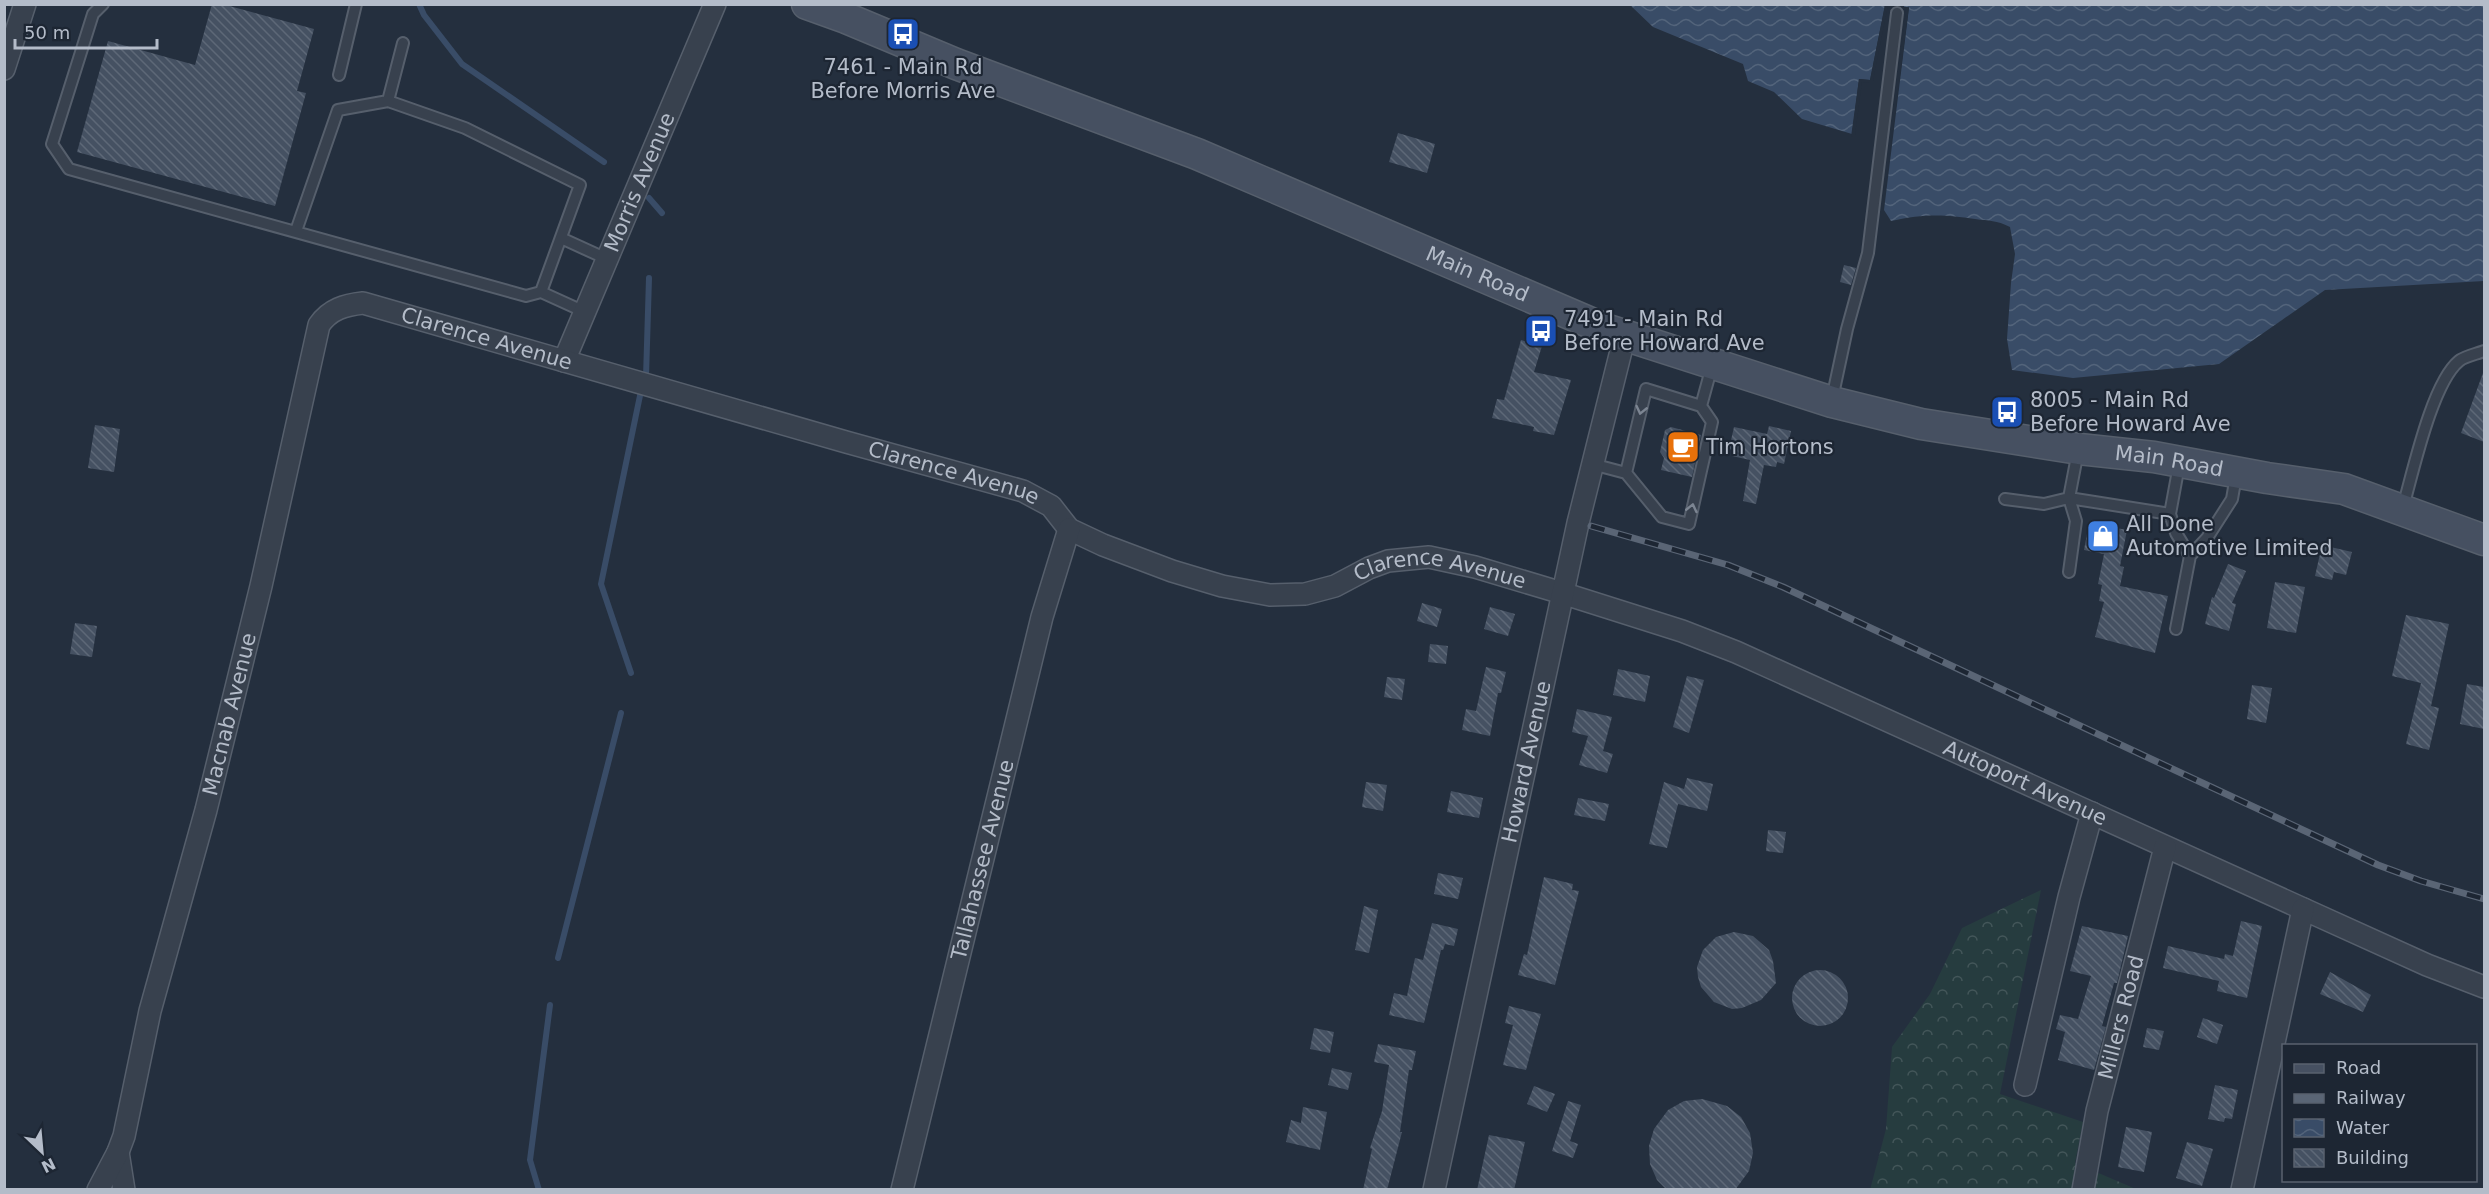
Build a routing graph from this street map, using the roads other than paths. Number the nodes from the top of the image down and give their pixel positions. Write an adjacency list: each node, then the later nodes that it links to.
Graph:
1 (26, 4): 8 (street)
2 (103, 4): 11 (lane)
3 (356, 4): 9 (lane)
4 (716, 4): 13 (street, Morris Avenue)
5 (807, 4): 17 (main road, Main Road)
6 (1897, 13): 21 (lane)
7 (403, 43): 10 (lane)
8 (4, 69)
9 (339, 75)
10 (388, 101): 11 (lane); 12 (lane)
11 (296, 231): 14 (lane)
12 (561, 238): 13 (lane); 14 (lane)
13 (607, 259): 16 (street, Morris Avenue)
14 (541, 292): 16 (lane)
15 (363, 303): 19 (street, Clarence Avenue); 43 (street, Macnab Avenue)
16 (585, 312): 19 (street, Morris Avenue)
17 (1625, 335): 20 (main road, Main Road); 25 (street, Howard Avenue)
18 (2484, 351): 30 (lane)
19 (564, 361): 32 (street, Clarence Avenue)
20 (1713, 364): 21 (main road, Main Road); 22 (lane)
21 (1832, 402): 23 (main road, Main Road)
22 (1701, 406): 27 (lane, one-way to 27); 27 (lane, one-way to 22)
23 (2079, 449): 24 (main road, Main Road); 28 (lane)
24 (2180, 462): 26 (main road, Main Road); 31 (lane)
25 (1592, 464): 27 (lane); 36 (street, Howard Avenue)
26 (2237, 472): 30 (main road, Main Road); 34 (lane)
27 (1626, 473)
28 (2069, 498): 29 (lane); 31 (lane); 35 (lane)
29 (2005, 499)
30 (2403, 509): 33 (main road, Main Road)
31 (2170, 514): 34 (lane)
32 (1069, 529): 36 (street, Clarence Avenue); 46 (street, Tallahassee Avenue)
33 (2484, 540)
34 (2190, 556): 37 (lane)
35 (2069, 572)
36 (1562, 592): 38 (street, Autoport Avenue); 47 (street, Howard Avenue)
37 (2176, 629)
38 (2092, 813): 39 (street, Autoport Avenue); 42 (street)
39 (2165, 847): 40 (street, Autoport Avenue); 48 (street, Millers Road)
40 (2303, 909): 41 (street, Autoport Avenue); 49 (street)
41 (2484, 987)
42 (2025, 1085)
43 (118, 1152): 44 (street, Macnab Avenue); 45 (street, Macnab Avenue)
44 (98, 1190)
45 (124, 1190)
46 (902, 1190)
47 (1434, 1190)
48 (2083, 1190)
49 (2242, 1190)

